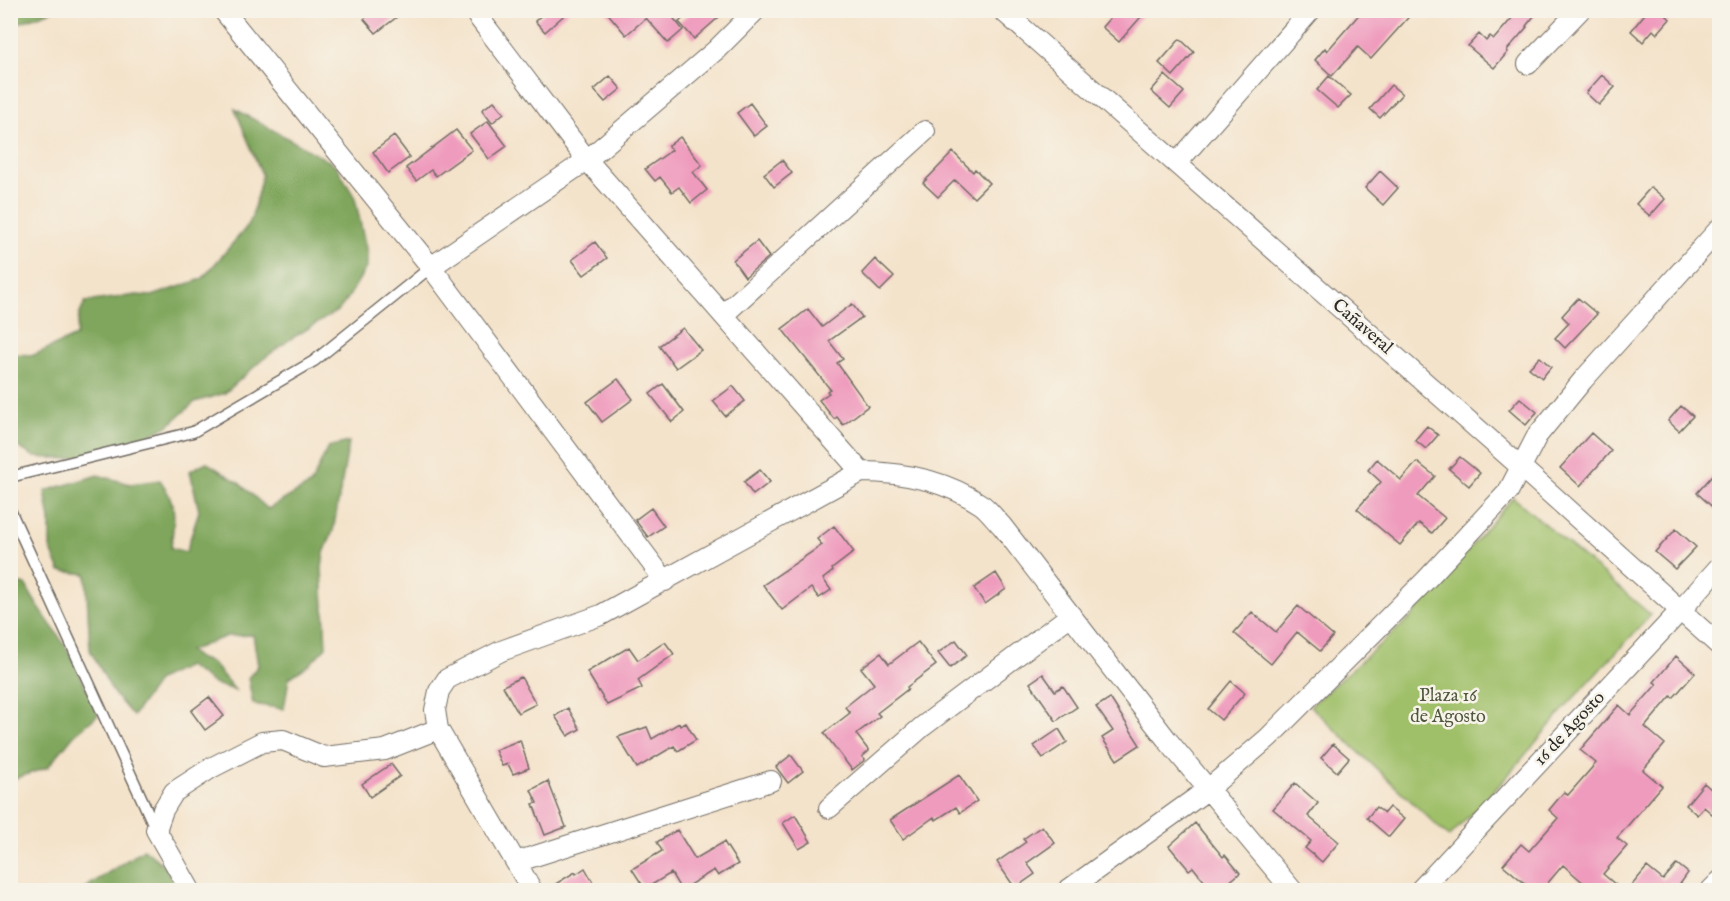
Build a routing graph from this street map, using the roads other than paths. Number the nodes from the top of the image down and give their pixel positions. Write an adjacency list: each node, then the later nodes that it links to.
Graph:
1 (224, 10): 12 (street)
2 (473, 10): 9 (street)
3 (756, 10): 9 (street)
4 (1002, 10): 10 (street, Cañaveral)
5 (1311, 10): 10 (street)
6 (1580, 10): 7 (street)
7 (1528, 64)
8 (925, 131): 13 (street)
9 (587, 160): 12 (street); 13 (street)
10 (1177, 164): 14 (street, Cañaveral)
11 (1719, 228): 14 (street)
12 (431, 267): 16 (lane); 19 (street)
13 (723, 315): 15 (street)
14 (1522, 468): 20 (street, Cañaveral); 25 (street)
15 (861, 472): 19 (street); 21 (street)
16 (10, 477)
17 (10, 510): 27 (lane)
18 (1719, 566): 20 (street, 16 de Agosto)
19 (665, 581): 23 (street)
20 (1680, 611): 22 (street, Cañaveral); 34 (street, 16 de Agosto)
21 (1071, 615): 25 (street); 26 (street)
22 (1719, 646)
23 (438, 729): 27 (street); 28 (street)
24 (771, 781): 28 (street)
25 (1208, 790): 32 (street); 33 (street)
26 (829, 808)
27 (156, 830): 30 (street)
28 (516, 862): 31 (street)
29 (1719, 880): 35 (street)
30 (190, 891)
31 (532, 891)
32 (1068, 891)
33 (1292, 891)
34 (1420, 891)
35 (1711, 891)

